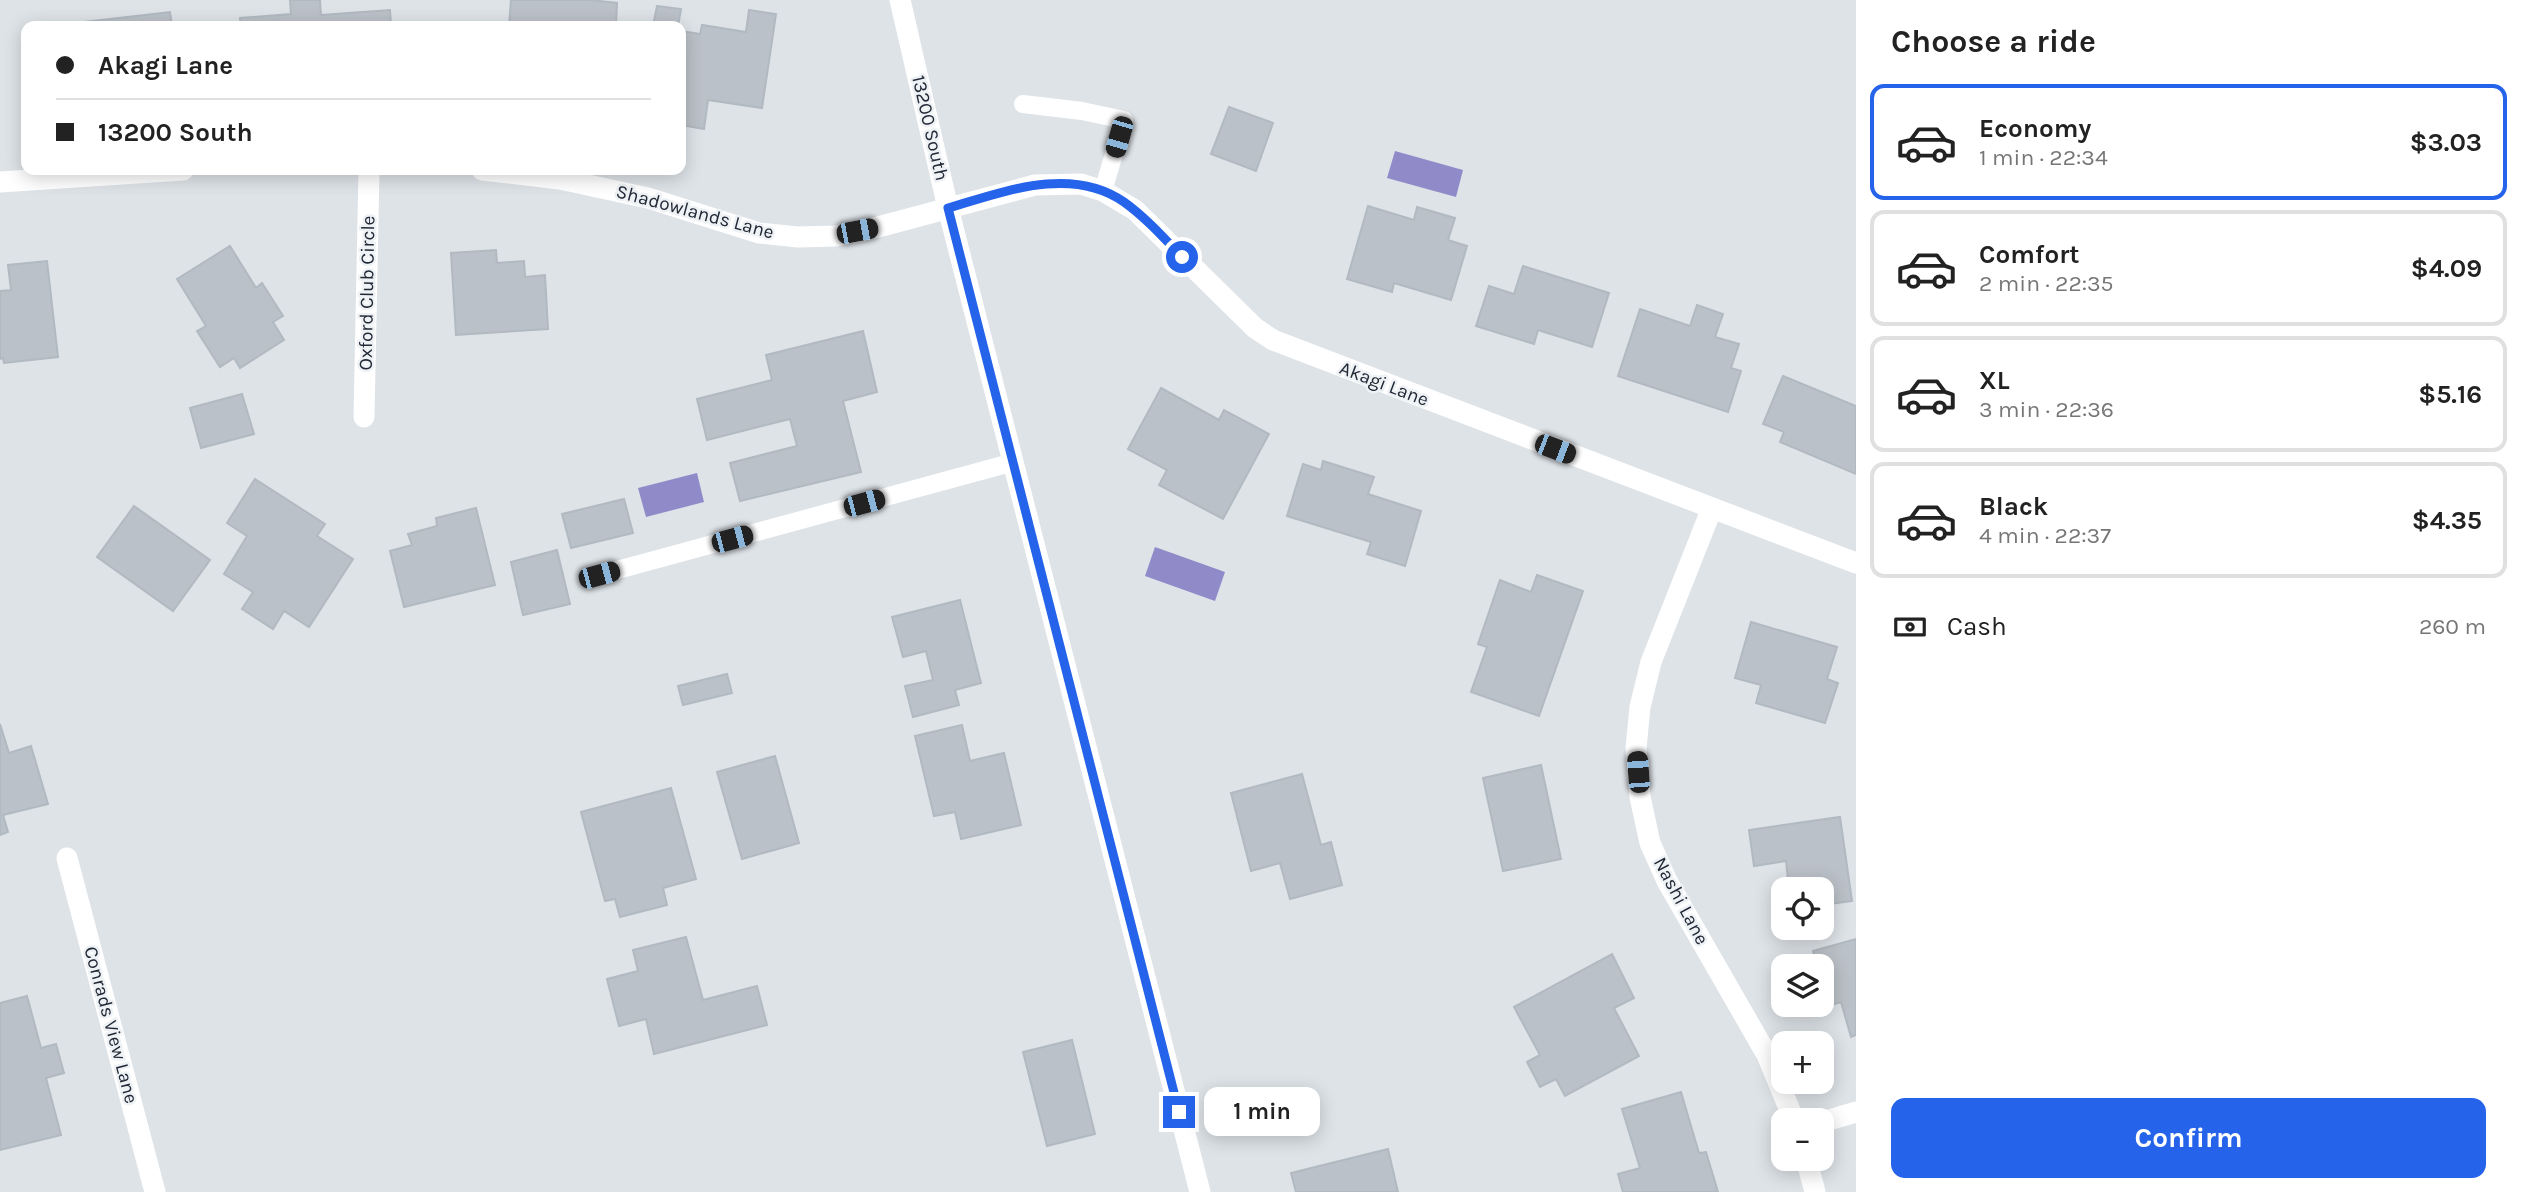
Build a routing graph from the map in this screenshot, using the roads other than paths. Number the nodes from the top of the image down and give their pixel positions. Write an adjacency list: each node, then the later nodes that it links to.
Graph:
1 (900, 0): 8 (street, 13200 South)
2 (1023, 104): 7 (lane)
3 (107, 175): 6 (street)
4 (369, 175): 9 (street, Oxford Club Circle)
5 (530, 175): 8 (street, Shadowlands Lane)
6 (0, 182)
7 (1103, 191): 8 (street, Akagi Lane); 11 (street, Akagi Lane)
8 (948, 208): 10 (street, 13200 South)
9 (364, 417)
10 (1014, 462): 13 (lane); 20 (street, 13200 South)
11 (1712, 508): 12 (street, Akagi Lane); 15 (street, Nashi Lane)
12 (1856, 563)
13 (599, 575)
14 (67, 858): 19 (street, Conrads View Lane)
15 (1789, 1108)
16 (1856, 1112): 17 (street)
17 (1834, 1118)
18 (1809, 1171): 21 (street)
19 (155, 1192)
20 (1200, 1192)
21 (1815, 1192)

